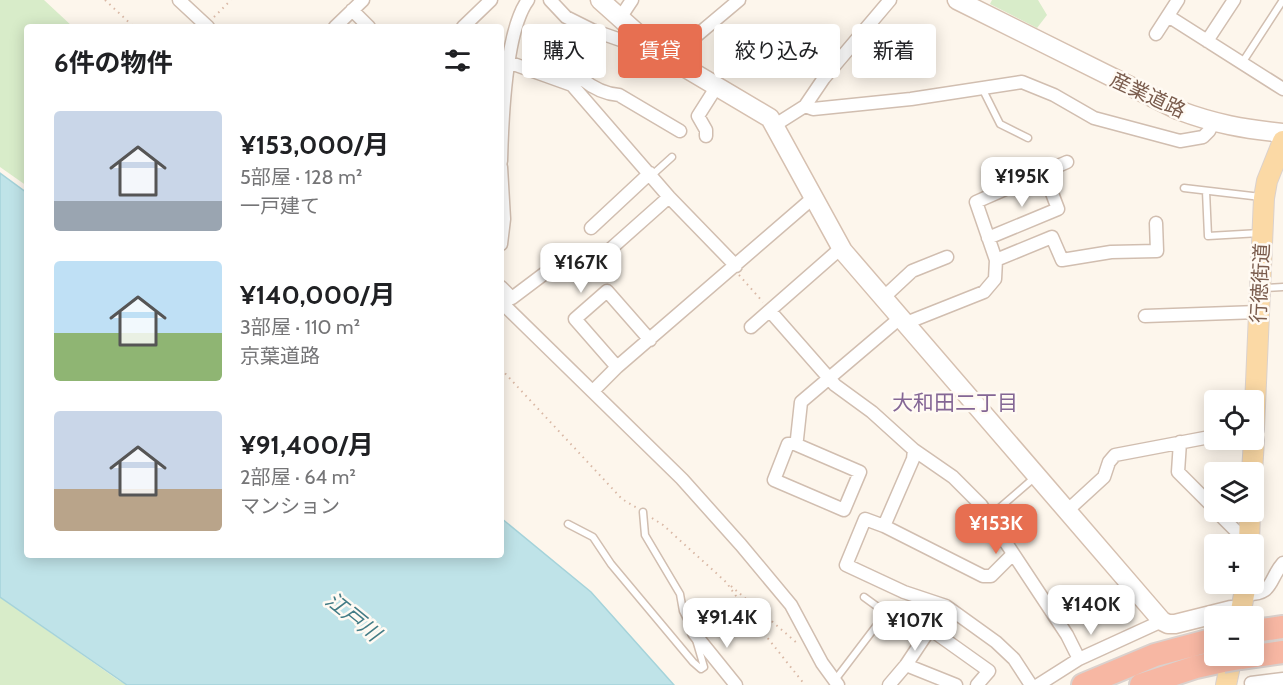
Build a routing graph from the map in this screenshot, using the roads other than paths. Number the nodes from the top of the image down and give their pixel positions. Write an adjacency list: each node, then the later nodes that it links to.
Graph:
1 (179, 0): 17 (street)
2 (363, 0): 15 (street)
3 (491, 0): 20 (street)
4 (528, 0): 26 (street)
5 (550, 0): 24 (street)
6 (600, 0): 16 (street)
7 (632, 0): 16 (street)
8 (739, 0): 22 (street)
9 (890, 0): 33 (street)
10 (957, 0): 13 (street, 産業道路)
11 (1234, 0): 25 (street)
12 (1283, 0): 27 (lane)
13 (984, 5): 35 (street, 産業道路)
14 (1171, 5): 23 (street); 25 (street)
15 (352, 10): 18 (street); 19 (street)
16 (621, 18): 21 (street)
17 (205, 24)
18 (337, 24)
19 (366, 24)
20 (466, 24)
21 (628, 24)
22 (702, 31)
23 (1156, 34)
24 (618, 39)
25 (1208, 41): 27 (street)
26 (508, 62): 29 (street); 34 (street)
27 (1242, 63): 32 (street)
28 (702, 77): 30 (street)
29 (572, 86): 37 (street); 45 (street)
30 (717, 86): 36 (street); 39 (street)
31 (982, 88): 33 (street); 35 (street); 40 (lane)
32 (1283, 89)
33 (805, 106): 36 (street)
34 (504, 119)
35 (1213, 123): 38 (street, 産業道路)
36 (775, 125): 49 (street)
37 (680, 131)
38 (1283, 133)
39 (706, 136)
40 (1028, 138)
41 (1283, 141): 50 (main road, 行徳街道)
42 (672, 157): 45 (lane)
43 (1067, 162): 44 (street)
44 (1044, 172): 54 (street); 54 (street)
45 (651, 175): 48 (street); 52 (street)
46 (1184, 188): 47 (lane)
47 (1206, 191): 50 (lane); 53 (lane)
48 (669, 197): 57 (street); 60 (street)
49 (814, 197): 55 (street); 60 (street)
50 (1264, 198): 53 (main road, 行徳街道)
51 (1156, 223): 59 (street)
52 (591, 228)
53 (1262, 233): 62 (main road, 行徳街道)
54 (988, 238): 59 (street)
55 (841, 248): 64 (street); 66 (street)
56 (573, 252): 63 (street)
57 (606, 253)
58 (946, 257): 64 (street)
59 (996, 260): 69 (street)
60 (735, 267): 71 (street)
61 (1283, 286): 62 (lane)
62 (1259, 288): 67 (main road, 行徳街道)
63 (504, 290)
64 (883, 298): 69 (street)
65 (504, 305): 103 (street)
66 (770, 310): 70 (street); 73 (street)
67 (1258, 312): 68 (street); 75 (main road, 行徳街道)
68 (1145, 316)
69 (903, 321): 73 (street); 80 (street)
70 (752, 327)
71 (650, 340): 72 (street); 72 (street)
72 (617, 368): 74 (street)
73 (830, 378): 78 (street); 79 (street)
74 (596, 388)
75 (1255, 390)
76 (1204, 438): 77 (street)
77 (1180, 442): 81 (street); 82 (street)
78 (795, 444): 78 (street)
79 (914, 450): 84 (street); 87 (street)
80 (1037, 476): 82 (street); 84 (lane)
81 (1204, 498)
82 (1068, 510): 93 (street)
83 (643, 512): 94 (lane)
84 (989, 517): 89 (street)
85 (1228, 522): 88 (street)
86 (568, 524): 94 (lane)
87 (884, 526): 89 (street); 109 (street)
88 (1239, 534)
89 (1013, 554): 98 (street)
90 (1283, 563): 92 (street)
91 (864, 597): 103 (lane)
92 (1242, 602): 93 (street)
93 (1162, 621): 98 (street)
94 (694, 633): 105 (street)
95 (1204, 642): 111 (highway)
96 (1283, 652): 97 (highway)
97 (1264, 654)
98 (1079, 659): 110 (street)
99 (906, 665): 106 (street); 107 (street); 108 (street)
100 (1204, 665): 112 (highway)
101 (1230, 666): 113 (main road)
102 (1283, 679): 104 (street)
103 (836, 683)
104 (1251, 683)
105 (736, 685)
106 (889, 685)
107 (956, 685)
108 (977, 685)
109 (1031, 685)
110 (1038, 685)
111 (1083, 685)
112 (1141, 685)
113 (1226, 685)

